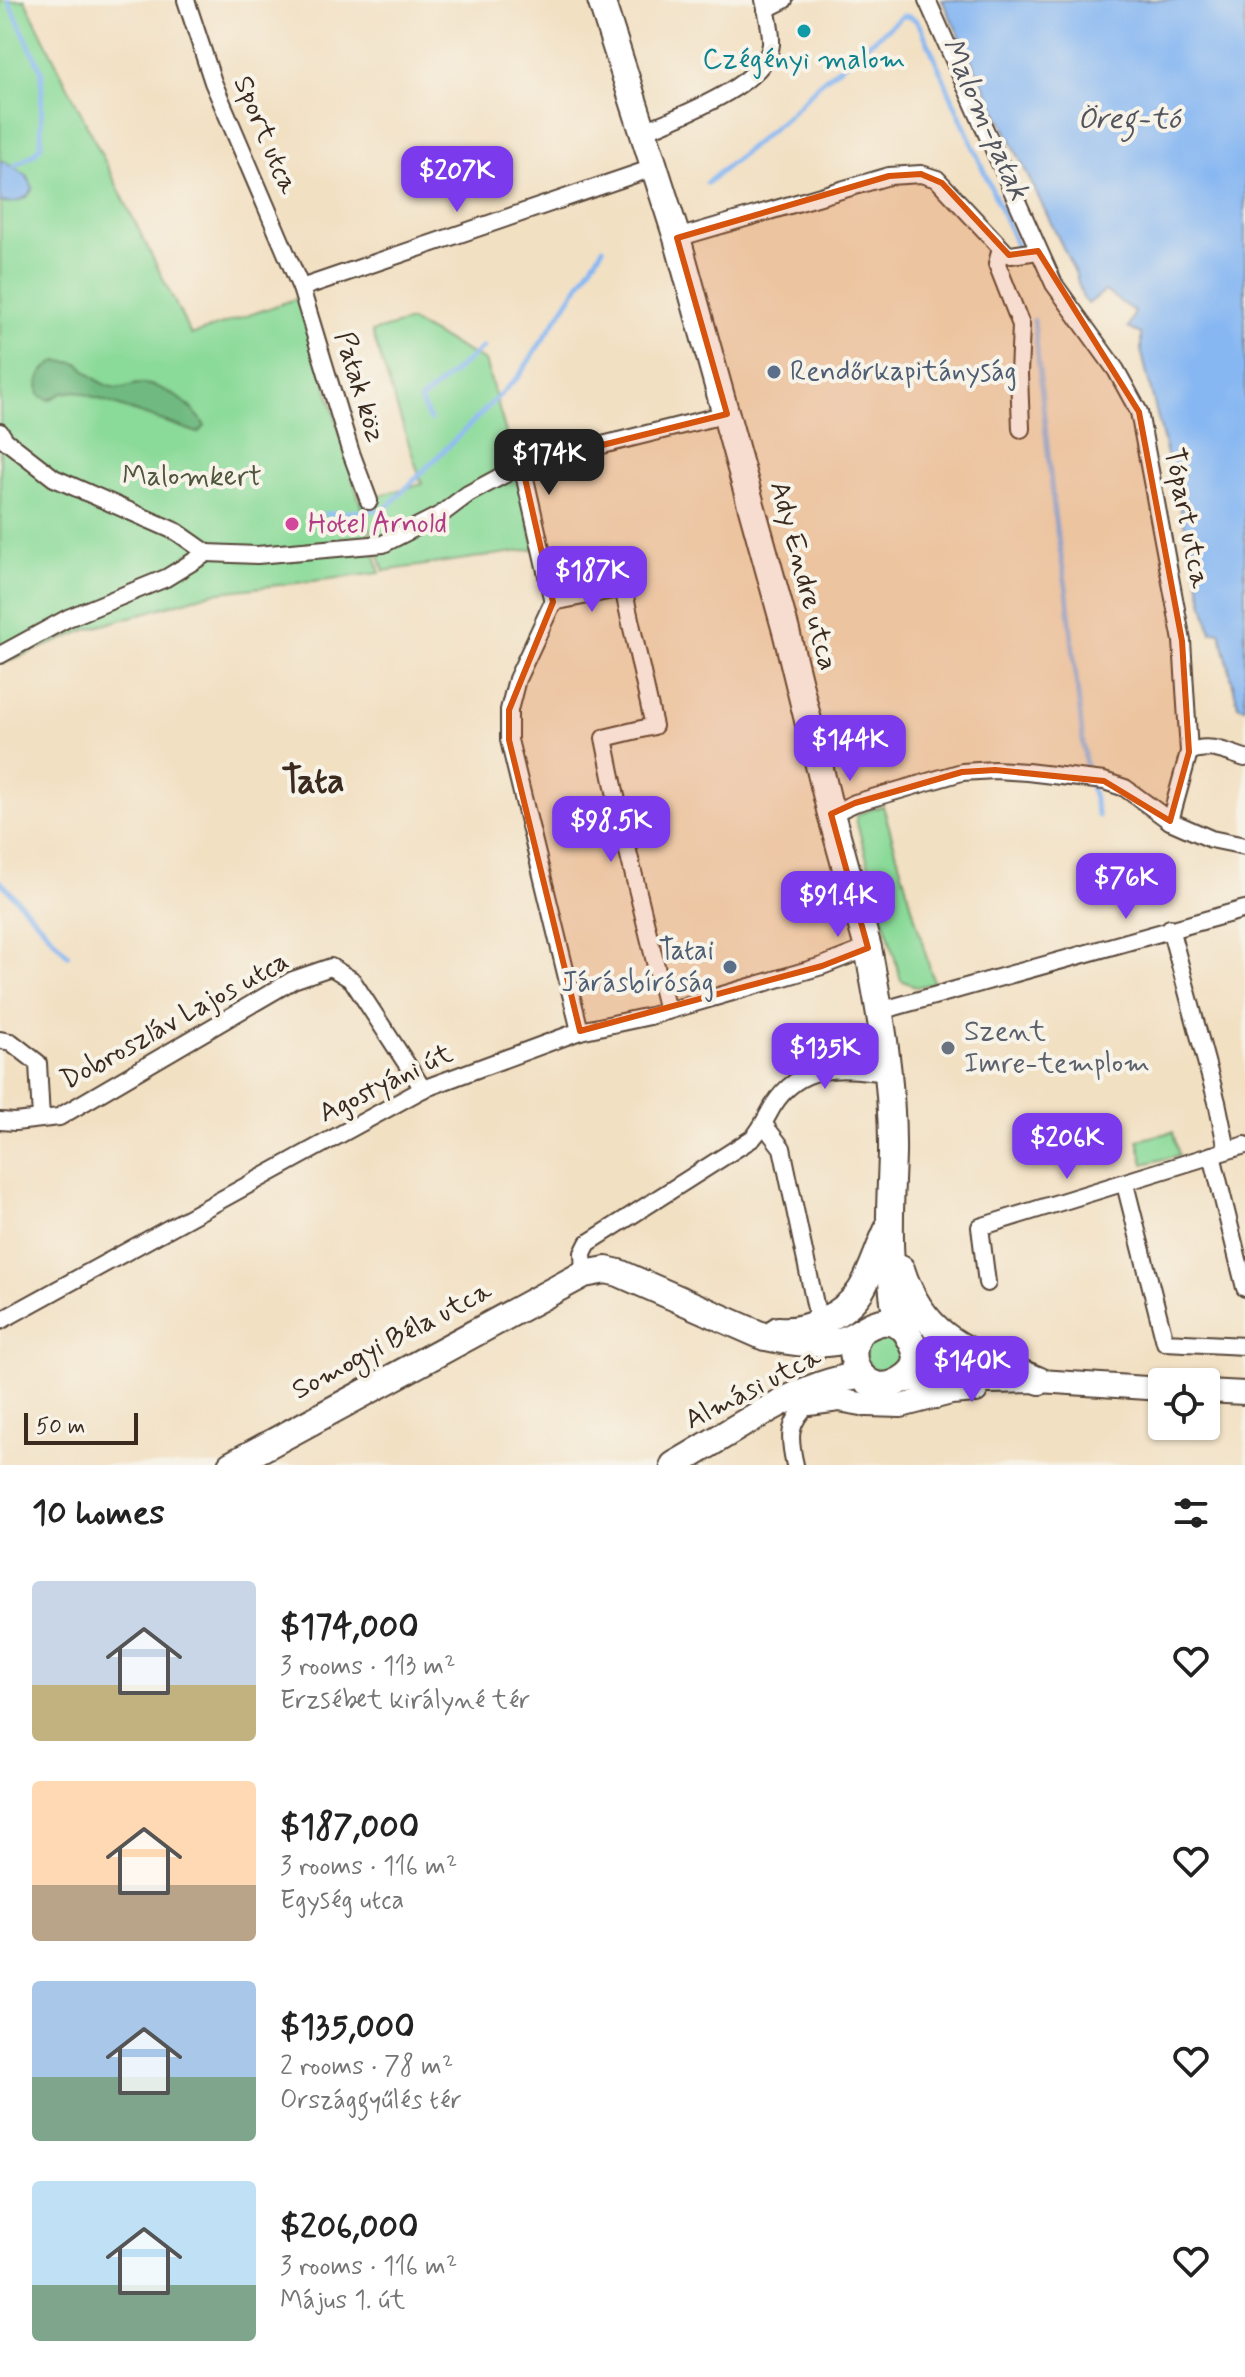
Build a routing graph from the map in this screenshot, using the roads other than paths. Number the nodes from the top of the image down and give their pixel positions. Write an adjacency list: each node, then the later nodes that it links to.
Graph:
1 (186, 0): 10 (street, Sport utca)
2 (601, 0): 6 (main road, Ady Endre utca)
3 (784, 0): 5 (street)
4 (927, 0): 9 (street, Tópart utca)
5 (765, 4): 6 (street)
6 (645, 131): 7 (main road, Ady Endre utca)
7 (656, 167): 8 (main road, Ady Endre utca); 10 (street)
8 (677, 238): 9 (street, Tópart utca); 11 (main road, Ady Endre utca)
9 (1019, 252): 12 (street, Tópart utca); 19 (street, Tópart utca)
10 (301, 288): 15 (street, Patak köz)
11 (727, 414): 14 (street); 21 (main road, Ady Endre utca)
12 (1021, 429)
13 (0, 432): 16 (street)
14 (522, 465): 16 (street); 17 (street)
15 (369, 501)
16 (207, 553): 18 (street)
17 (553, 602): 27 (street); 29 (street)
18 (0, 655)
19 (1189, 752): 20 (street); 22 (street, Tópart utca)
20 (1245, 758)
21 (831, 814): 22 (street); 26 (main road, Ady Endre utca)
22 (1170, 821): 23 (street)
23 (1245, 846)
24 (1245, 909): 25 (street)
25 (1170, 928): 28 (street); 37 (street)
26 (868, 948): 27 (street, Agostyáni út); 28 (main road, Ady Endre utca)
27 (667, 1011): 29 (street, Agostyáni út)
28 (880, 1011): 31 (main road, Ady Endre utca)
29 (580, 1031): 32 (street, Agostyáni út)
30 (0, 1040): 33 (street, Dobroszláv Lajos utca)
31 (888, 1073): 35 (street); 39 (main road, Ady Endre utca)
32 (423, 1089): 33 (street, Dobroszláv Lajos utca); 43 (street, Agostyáni út)
33 (41, 1119): 34 (street)
34 (0, 1121)
35 (765, 1126): 40 (street); 45 (street)
36 (1245, 1145): 37 (street)
37 (1219, 1153): 38 (street); 42 (street)
38 (1125, 1184): 41 (street); 48 (street)
39 (888, 1228): 45 (main road); 46 (main road); 47 (main road); 50 (main road)
40 (584, 1274): 44 (main road, Somogyi Béla utca); 59 (main road, Somogyi Béla utca)
41 (987, 1283)
42 (1245, 1288)
43 (0, 1321)
44 (731, 1323): 45 (main road); 46 (main road)
45 (819, 1323)
46 (864, 1329): 47 (main road); 49 (main road)
47 (911, 1339): 50 (main road); 51 (main road)
48 (1245, 1346)
49 (862, 1376): 51 (main road); 57 (main road, Almási utca)
50 (1040, 1381): 51 (main road); 52 (main road); 55 (main road)
51 (899, 1382)
52 (1148, 1388)
53 (1220, 1392): 54 (main road)
54 (1245, 1393)
55 (809, 1404): 56 (main road); 58 (street)
56 (766, 1420): 57 (main road); 58 (street)
57 (732, 1433): 60 (main road, Almási utca)
58 (789, 1437): 61 (street)
59 (231, 1465)
60 (674, 1465)
61 (795, 1465)

